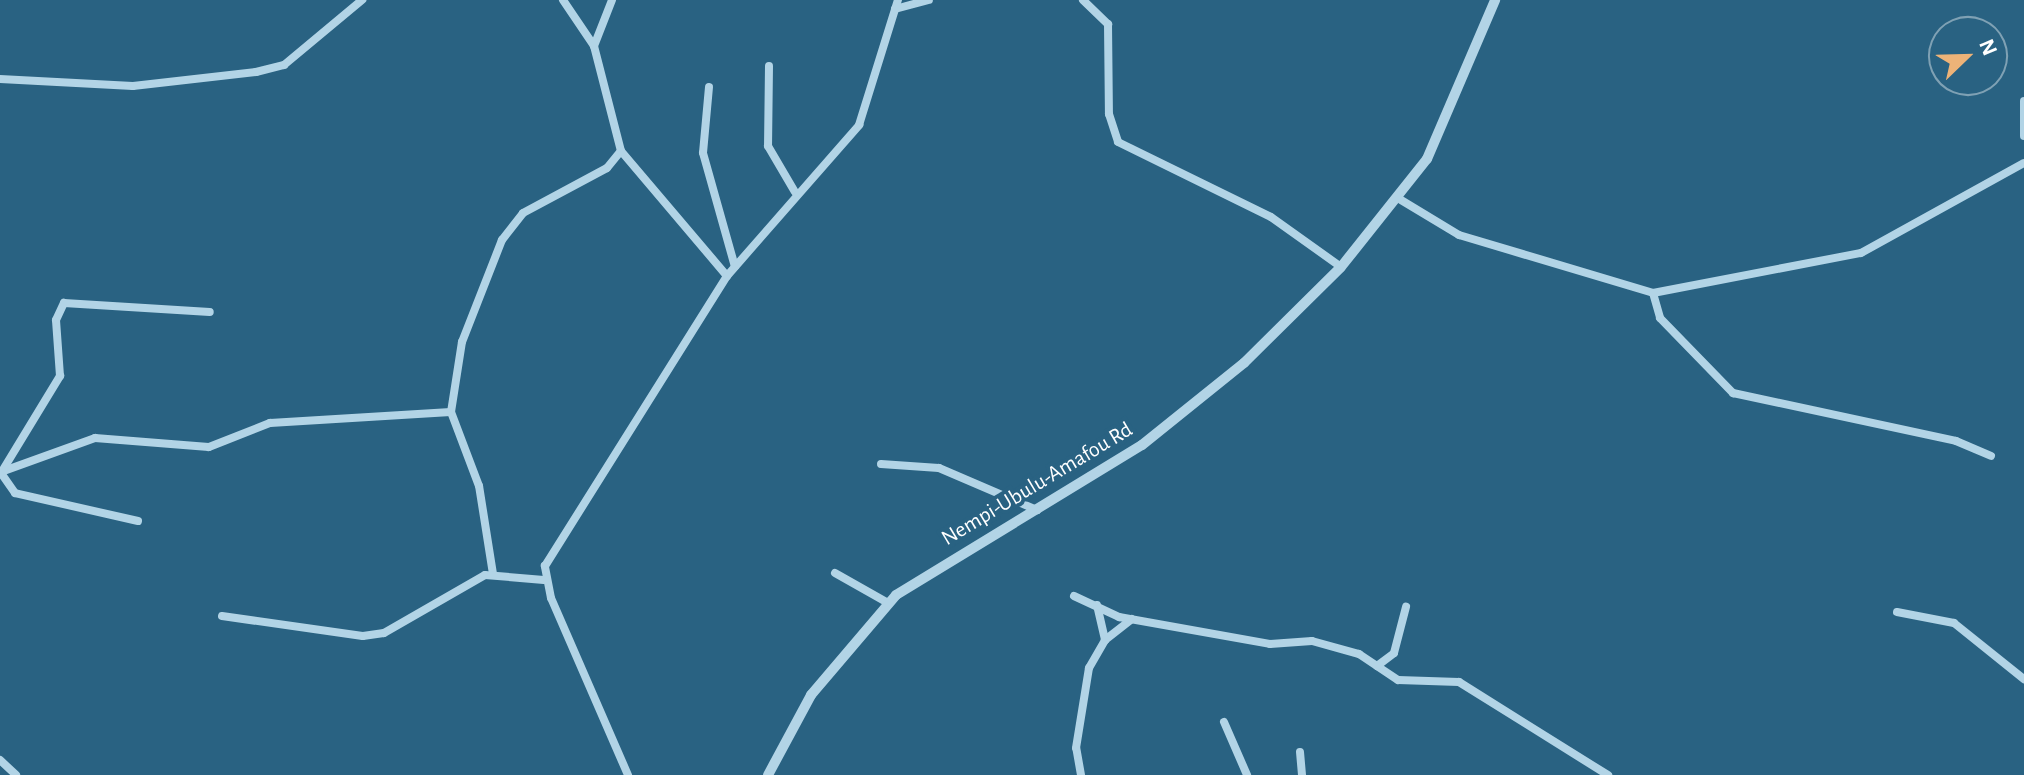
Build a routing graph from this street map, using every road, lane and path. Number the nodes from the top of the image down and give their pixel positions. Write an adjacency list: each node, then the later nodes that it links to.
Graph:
1 (362, 0): 10 (street)
2 (563, 0): 8 (street)
3 (612, 0): 8 (street)
4 (929, 0): 7 (street)
5 (1083, 0): 19 (street)
6 (1495, 0): 17 (street, Nempi-Ubulu-Amafou Rd)
7 (897, 5): 16 (street)
8 (594, 46): 14 (street)
9 (769, 66): 16 (street)
10 (0, 79)
11 (709, 87): 18 (street)
12 (2024, 101): 13 (street)
13 (2024, 136)
14 (621, 151): 20 (street); 23 (street)
15 (2024, 163): 21 (street)
16 (795, 192): 18 (street)
17 (1401, 200): 19 (street, Nempi-Ubulu-Amafou Rd); 21 (street)
18 (735, 267): 20 (street)
19 (1341, 267): 27 (street, Nempi-Ubulu-Amafou Rd)
20 (727, 276): 31 (street)
21 (1653, 293): 24 (street)
22 (210, 312): 26 (street)
23 (451, 412): 26 (street); 30 (street)
24 (1991, 456)
25 (881, 464): 27 (street)
26 (0, 473): 28 (street)
27 (1038, 510): 33 (street, Nempi-Ubulu-Amafou Rd)
28 (138, 521)
29 (835, 573): 33 (street)
30 (493, 574): 31 (street); 37 (street)
31 (544, 580): 46 (street)
32 (1074, 596): 34 (street)
33 (888, 603): 47 (street, Nempi-Ubulu-Amafou Rd)
34 (1097, 605): 38 (street); 39 (street)
35 (1406, 607): 40 (street)
36 (1897, 612): 41 (street)
37 (222, 616)
38 (1133, 619): 39 (street); 40 (street)
39 (1105, 640): 48 (street)
40 (1377, 666): 51 (street)
41 (2024, 679)
42 (1224, 722): 49 (street)
43 (1300, 752): 50 (street)
44 (0, 760): 45 (street)
45 (16, 775)
46 (628, 775)
47 (768, 775)
48 (1081, 775)
49 (1247, 775)
50 (1302, 775)
51 (1608, 775)

